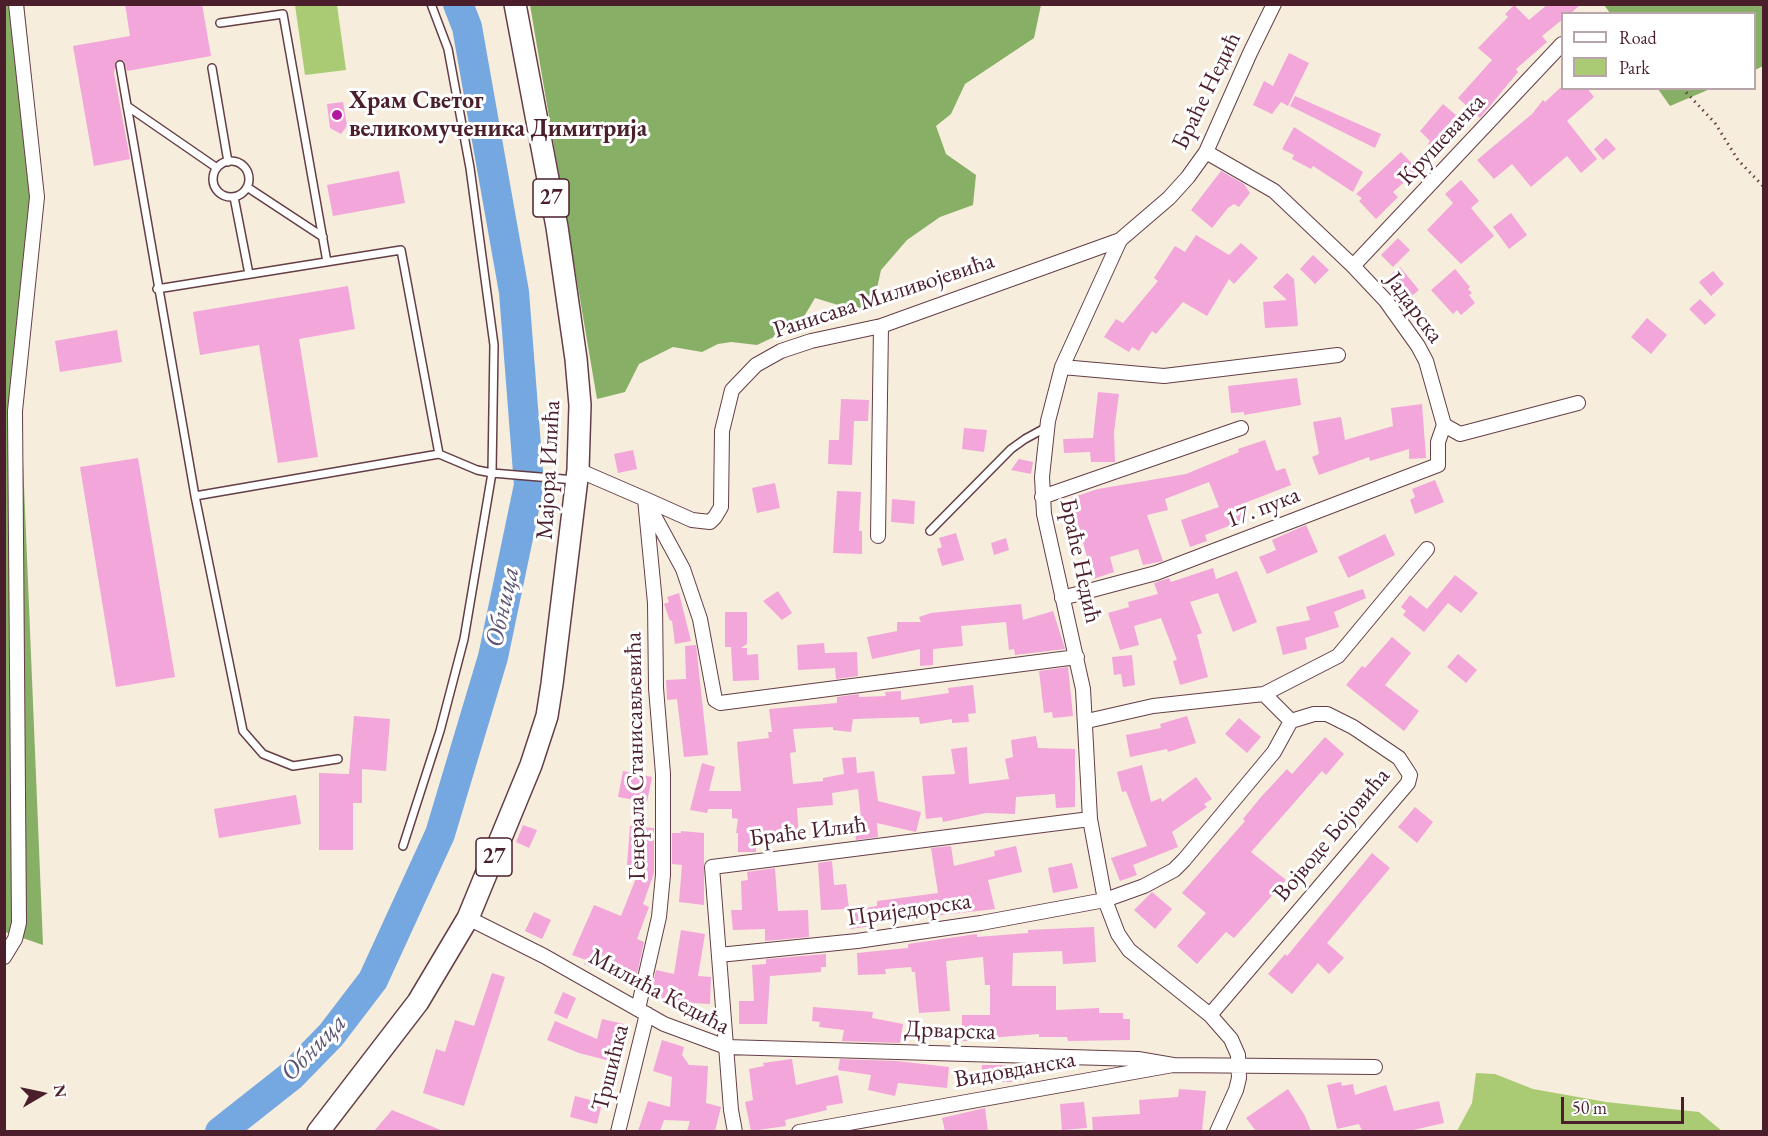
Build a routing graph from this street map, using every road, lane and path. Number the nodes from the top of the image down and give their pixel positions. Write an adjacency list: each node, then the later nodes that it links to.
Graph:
1 (16, 4): 50 (street)
2 (431, 4): 31 (lane)
3 (515, 4): 32 (main road, Мајора Илића / 27)
4 (1274, 4): 11 (street, Браће Недић)
5 (220, 23): 17 (lane)
6 (1561, 46): 20 (street, Крушевачка)
7 (120, 65): 10 (lane)
8 (212, 68): 12 (lane)
9 (1684, 90): 15 (path)
10 (127, 106): 13 (lane); 22 (lane)
11 (1206, 152): 18 (street, Браће Недић); 20 (street, Јадарска)
12 (228, 162): 13 (lane); 14 (lane)
13 (218, 168): 16 (lane)
14 (247, 187): 16 (lane); 17 (lane)
15 (1764, 188)
16 (234, 197): 21 (lane)
17 (323, 237): 19 (lane)
18 (1120, 240): 23 (street, Ранисава Миливојевића); 25 (street, Браће Недић)
19 (327, 262): 21 (lane); 30 (lane)
20 (1353, 266): 27 (street, Јадарска)
21 (249, 274): 22 (lane)
22 (157, 289): 33 (lane)
23 (881, 326): 35 (street, Ранисава Миливојевића); 37 (street)
24 (1338, 355): 25 (street)
25 (1062, 367): 28 (street, Браће Недић)
26 (1578, 403): 27 (street)
27 (1444, 425): 39 (street, 17. пука)
28 (1047, 427): 34 (street, Браће Недић); 36 (lane)
29 (1241, 428): 34 (street)
30 (439, 454): 31 (lane); 33 (lane)
31 (496, 474): 32 (lane); 46 (lane)
32 (578, 475): 35 (street, Ранисава Миливојевића); 48 (main road, Мајора Илића / 27)
33 (195, 496): 44 (lane)
34 (1042, 497): 39 (street, Браће Недић)
35 (645, 499): 40 (street); 51 (street, Генерала Станисављевића)
36 (930, 531)
37 (878, 536)
38 (1427, 549): 41 (street)
39 (1062, 598): 40 (street, Браће Недић)
40 (1077, 657): 42 (street, Браће Недић)
41 (1263, 694): 42 (street); 43 (street)
42 (1087, 721): 45 (street, Браће Недић)
43 (1292, 721): 47 (street); 52 (street, Војводе Бојовића)
44 (338, 759)
45 (1090, 819): 47 (street, Браће Недић); 49 (street, Браће Илић)
46 (403, 846)
47 (1105, 900): 49 (street, Приједорска); 52 (street, Браће Недић)
48 (468, 918): 51 (street, Милића Кедића); 57 (main road, Мајора Илића / 27)
49 (719, 955): 53 (street, Браће Илић)
50 (4, 957)
51 (642, 1012): 53 (street, Милића Кедића); 58 (street, Тршићка)
52 (1210, 1015): 54 (street, Браће Недић)
53 (726, 1047): 55 (street, Дрварска); 59 (street, Милића Кедића)
54 (1239, 1064): 55 (street, Видовданска); 56 (street, Видовданска); 61 (street, Браће Недић)
55 (1173, 1065): 60 (street, Видовданска)
56 (1375, 1067)
57 (318, 1131)
58 (618, 1131)
59 (735, 1131)
60 (800, 1131)
61 (1216, 1131)

